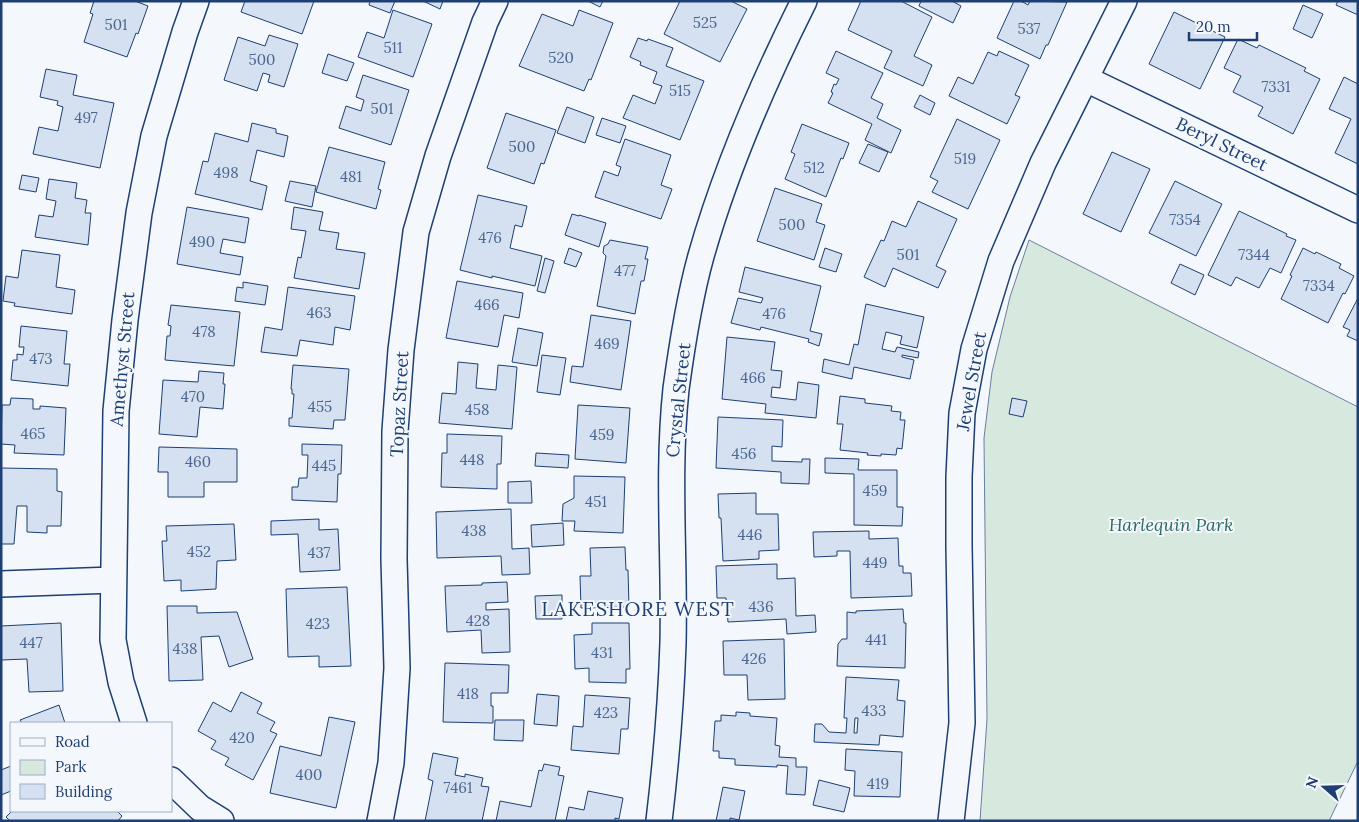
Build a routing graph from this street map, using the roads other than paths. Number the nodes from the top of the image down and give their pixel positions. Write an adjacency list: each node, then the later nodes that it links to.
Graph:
1 (196, 1): 7 (street, Amethyst Street)
2 (495, 1): 12 (street, Topaz Street)
3 (804, 1): 13 (street, Crystal Street)
4 (1124, 1): 5 (street, Jewel Street)
5 (1086, 79): 6 (street, Beryl Street); 14 (street, Jewel Street)
6 (1358, 210)
7 (113, 580): 8 (street); 9 (street, Amethyst Street)
8 (1, 584)
9 (134, 722)
10 (172, 781): 11 (street)
11 (221, 821)
12 (380, 821)
13 (659, 821)
14 (951, 821)

